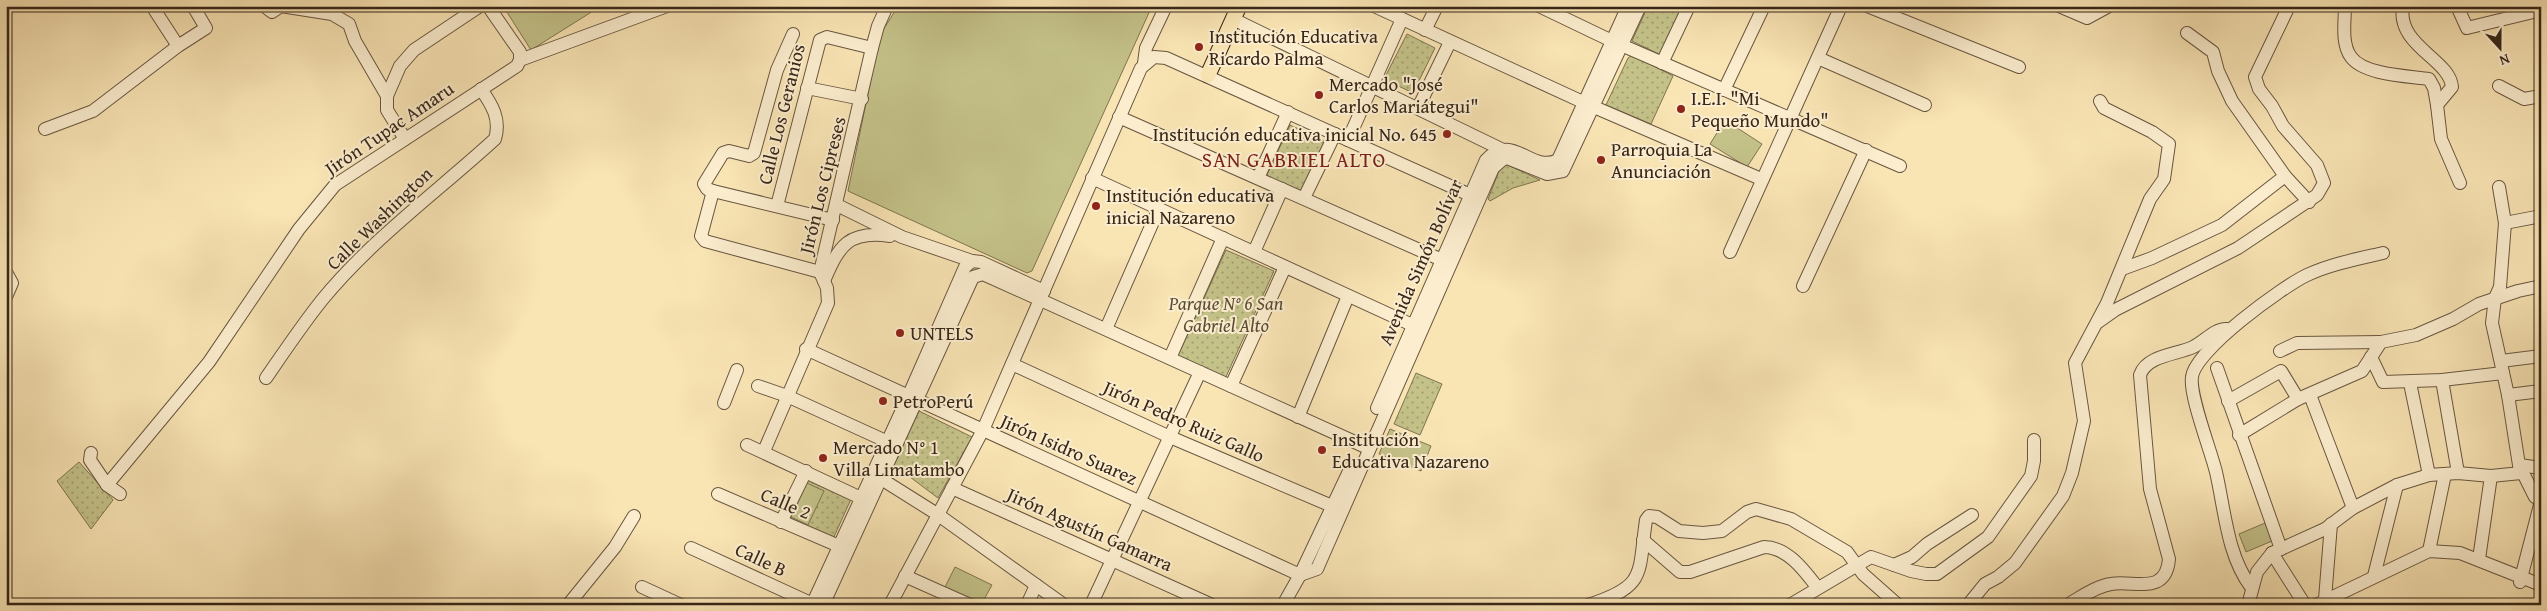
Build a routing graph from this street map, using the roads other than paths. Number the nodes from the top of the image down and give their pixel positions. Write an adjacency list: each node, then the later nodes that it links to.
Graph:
1 (152, 6): 35 (street)
2 (193, 6): 35 (street)
3 (343, 6): 28 (street)
4 (480, 6): 48 (street)
5 (488, 6): 38 (street)
6 (667, 6): 25 (street, Jirón Tupac Amaru)
7 (888, 6): 36 (street, Jirón Los Cipreses)
8 (1166, 6): 40 (street)
9 (1374, 6): 29 (street)
10 (1436, 6): 30 (street)
11 (1628, 6): 34 (street)
12 (1640, 6): 34 (street)
13 (1689, 6): 39 (street)
14 (1764, 6): 47 (street)
15 (1841, 6): 37 (street)
16 (1867, 6): 41 (street)
17 (2058, 6): 18 (street)
18 (2109, 6)
19 (2289, 6): 76 (street)
20 (2345, 6): 54 (street)
21 (2403, 6): 54 (street)
22 (2457, 6): 26 (street)
23 (1547, 8): 34 (street)
24 (268, 9): 28 (street)
25 (643, 9): 38 (street, Jirón Tupac Amaru)
26 (2541, 10)
27 (1236, 13): 42 (main road); 43 (street)
28 (332, 14): 48 (street)
29 (1402, 19): 30 (street); 43 (street)
30 (1426, 30): 33 (street)
31 (2187, 33): 66 (street)
32 (793, 34): 73 (street)
33 (1450, 42): 52 (street); 55 (street)
34 (1617, 43): 39 (street); 52 (street)
35 (178, 46): 59 (street)
36 (872, 48): 45 (street, Calle Los Geranios); 50 (street, Jirón Los Cipreses)
37 (1818, 58): 53 (street); 58 (street)
38 (520, 60): 46 (street, Jirón Tupac Amaru)
39 (1662, 63): 47 (street)
40 (1144, 64): 42 (street); 57 (street)
41 (2019, 67)
42 (1208, 75): 56 (street)
43 (1371, 85): 55 (street); 62 (street)
44 (2499, 86): 49 (street)
45 (807, 88): 50 (street); 78 (street, Calle Los Geranios)
46 (481, 89): 61 (street, Jirón Tupac Amaru); 115 (street, Calle Washington)
47 (1724, 90): 58 (street)
48 (388, 96): 61 (street)
49 (2541, 96)
50 (862, 99): 77 (street, Jirón Los Cipreses)
51 (2100, 101): 91 (street)
52 (1590, 105): 64 (street); 69 (street)
53 (1925, 105)
54 (2438, 105): 70 (street)
55 (1418, 108): 64 (street)
56 (1288, 112): 60 (street); 68 (street)
57 (1119, 117): 67 (street); 68 (street)
58 (1790, 119): 63 (street); 69 (street)
59 (45, 129)
60 (1335, 134): 62 (street); 75 (street)
61 (405, 139): 146 (street, Jirón Tupac Amaru)
62 (1348, 140): 74 (street)
63 (1866, 150): 65 (street); 94 (street)
64 (1504, 154): 74 (street, Avenida Simón Bolívar)
65 (1900, 166)
66 (2285, 176): 76 (street); 91 (street)
67 (1092, 178): 79 (street); 96 (street)
68 (1258, 178): 72 (street)
69 (1761, 179): 86 (street)
70 (2460, 183)
71 (2499, 187): 82 (street)
72 (1282, 189): 75 (street); 85 (street)
73 (713, 191): 78 (street); 93 (street)
74 (1474, 197): 88 (street, Avenida Simón Bolívar); 101 (street, Avenida Simón Bolívar)
75 (1304, 198): 88 (street)
76 (2309, 202): 100 (street)
77 (837, 205): 81 (street, Jirón Los Cipreses); 83 (street)
78 (777, 206): 81 (street)
79 (1158, 208): 84 (street); 102 (street)
80 (2541, 216): 82 (street)
81 (833, 220): 93 (street, Jirón Los Cipreses)
82 (2505, 223): 99 (street)
83 (902, 237): 89 (street); 93 (street)
84 (1223, 238): 85 (street); 108 (street)
85 (1254, 252): 90 (street)
86 (1730, 252)
87 (2383, 252): 103 (street)
88 (1442, 260): 101 (street, Avenida Simón Bolívar)
89 (972, 261): 96 (street); 124 (street)
90 (1285, 266): 97 (street); 119 (street)
91 (2122, 269): 100 (street)
92 (6, 272): 98 (street)
93 (822, 277): 105 (street, Jirón Los Cipreses)
94 (1803, 286)
95 (2541, 286): 99 (street)
96 (1042, 295): 102 (street); 110 (street); 124 (street)
97 (1348, 296): 101 (street); 127 (street)
98 (6, 297)
99 (2496, 298): 104 (street); 111 (street)
100 (2096, 323): 174 (street)
101 (1418, 327): 134 (street, Avenida Simón Bolívar)
102 (1106, 328): 108 (street)
103 (2229, 330): 178 (street); 179 (street)
104 (2381, 342): 106 (street); 109 (street)
105 (806, 349): 122 (street, Jirón Los Cipreses); 124 (street, Jirón Isidro Suarez)
106 (2280, 351)
107 (2541, 356): 111 (street)
108 (1170, 358): 114 (street)
109 (2371, 358): 117 (street); 123 (street)
110 (1012, 364): 128 (street); 130 (street, Jirón Pedro Ruiz Gallo)
111 (2502, 367): 116 (street); 121 (street)
112 (2216, 368): 125 (street)
113 (737, 370): 126 (street)
114 (1200, 372): 119 (street); 130 (street)
115 (266, 378)
116 (2442, 380): 117 (street); 141 (street)
117 (2410, 383): 142 (street)
118 (758, 386): 122 (street)
119 (1231, 386): 127 (street)
120 (2541, 391): 121 (street)
121 (2508, 395): 138 (street)
122 (787, 396): 132 (street); 135 (street, Jirón Los Cipreses)
123 (2304, 397): 125 (street); 129 (street); 154 (street)
124 (913, 399): 128 (street, Jirón Isidro Suarez); 132 (street); 143 (street)
125 (2228, 401): 129 (street)
126 (724, 403)
127 (1298, 417): 134 (street)
128 (983, 430): 147 (street); 152 (street, Jirón Isidro Suarez)
129 (2239, 435): 163 (street)
130 (1170, 437): 152 (street); 153 (street, Jirón Pedro Ruiz Gallo)
131 (2034, 440): 168 (street)
132 (888, 442): 143 (street)
133 (747, 445): 135 (street)
134 (1365, 447): 153 (street, Avenida Simón Bolívar)
135 (764, 451): 139 (street)
136 (90, 453): 146 (street)
137 (2541, 468): 138 (street)
138 (2520, 469): 144 (street); 151 (street)
139 (806, 471): 150 (street); 158 (street)
140 (2445, 474): 141 (street); 142 (street); 164 (street)
141 (2458, 474): 144 (street)
142 (2429, 475): 145 (street)
143 (877, 476): 150 (street); 155 (street); 181 (street)
144 (2491, 476): 165 (street)
145 (2396, 484): 154 (street); 171 (street)
146 (108, 485): 148 (street)
147 (952, 488): 155 (street); 166 (street, Jirón Agustín Gamarra)
148 (120, 494)
149 (718, 494): 158 (street, Calle 2)
150 (861, 498): 161 (street)
151 (2541, 501): 172 (street)
152 (1140, 502): 166 (street); 169 (street, Jirón Isidro Suarez)
153 (1337, 508): 169 (street, Avenida Simón Bolívar); 169 (street, Avenida Simón Bolívar)
154 (2353, 508): 159 (street)
155 (937, 514): 170 (street); 173 (street)
156 (1972, 515): 168 (street)
157 (634, 516): 182 (street)
158 (781, 522): 161 (street, Calle 2)
159 (2331, 524): 163 (street); 180 (street)
160 (1643, 540): 167 (street); 177 (street); 191 (street)
161 (839, 546): 181 (street)
162 (691, 548): 181 (street, Calle B)
163 (2276, 551): 178 (street); 197 (street)
164 (2429, 551): 165 (street); 171 (street)
165 (2479, 559): 172 (street)
166 (1113, 560): 188 (street); 189 (street, Jirón Agustín Gamarra)
167 (1856, 565): 168 (street); 177 (street); 193 (street)
168 (1894, 565)
169 (1300, 575): 190 (street, Avenida Simón Bolívar)
170 (905, 576): 184 (street); 185 (street)
171 (2374, 576): 180 (street)
172 (2521, 580): 175 (street)
173 (1036, 584): 186 (street); 187 (street)
174 (1985, 584): 194 (street); 195 (street)
175 (2541, 585)
176 (642, 587): 183 (street)
177 (1817, 587): 192 (street)
178 (2251, 587): 196 (street)
179 (2072, 602)
180 (2320, 602)
181 (816, 604)
182 (568, 605)
183 (681, 605)
184 (890, 605)
185 (970, 605)
186 (1027, 605)
187 (1064, 605)
188 (1091, 605)
189 (1212, 605)
190 (1283, 605)
191 (1588, 605)
192 (1790, 605)
193 (1898, 605)
194 (1960, 605)
195 (1968, 605)
196 (2248, 605)
197 (2305, 605)

